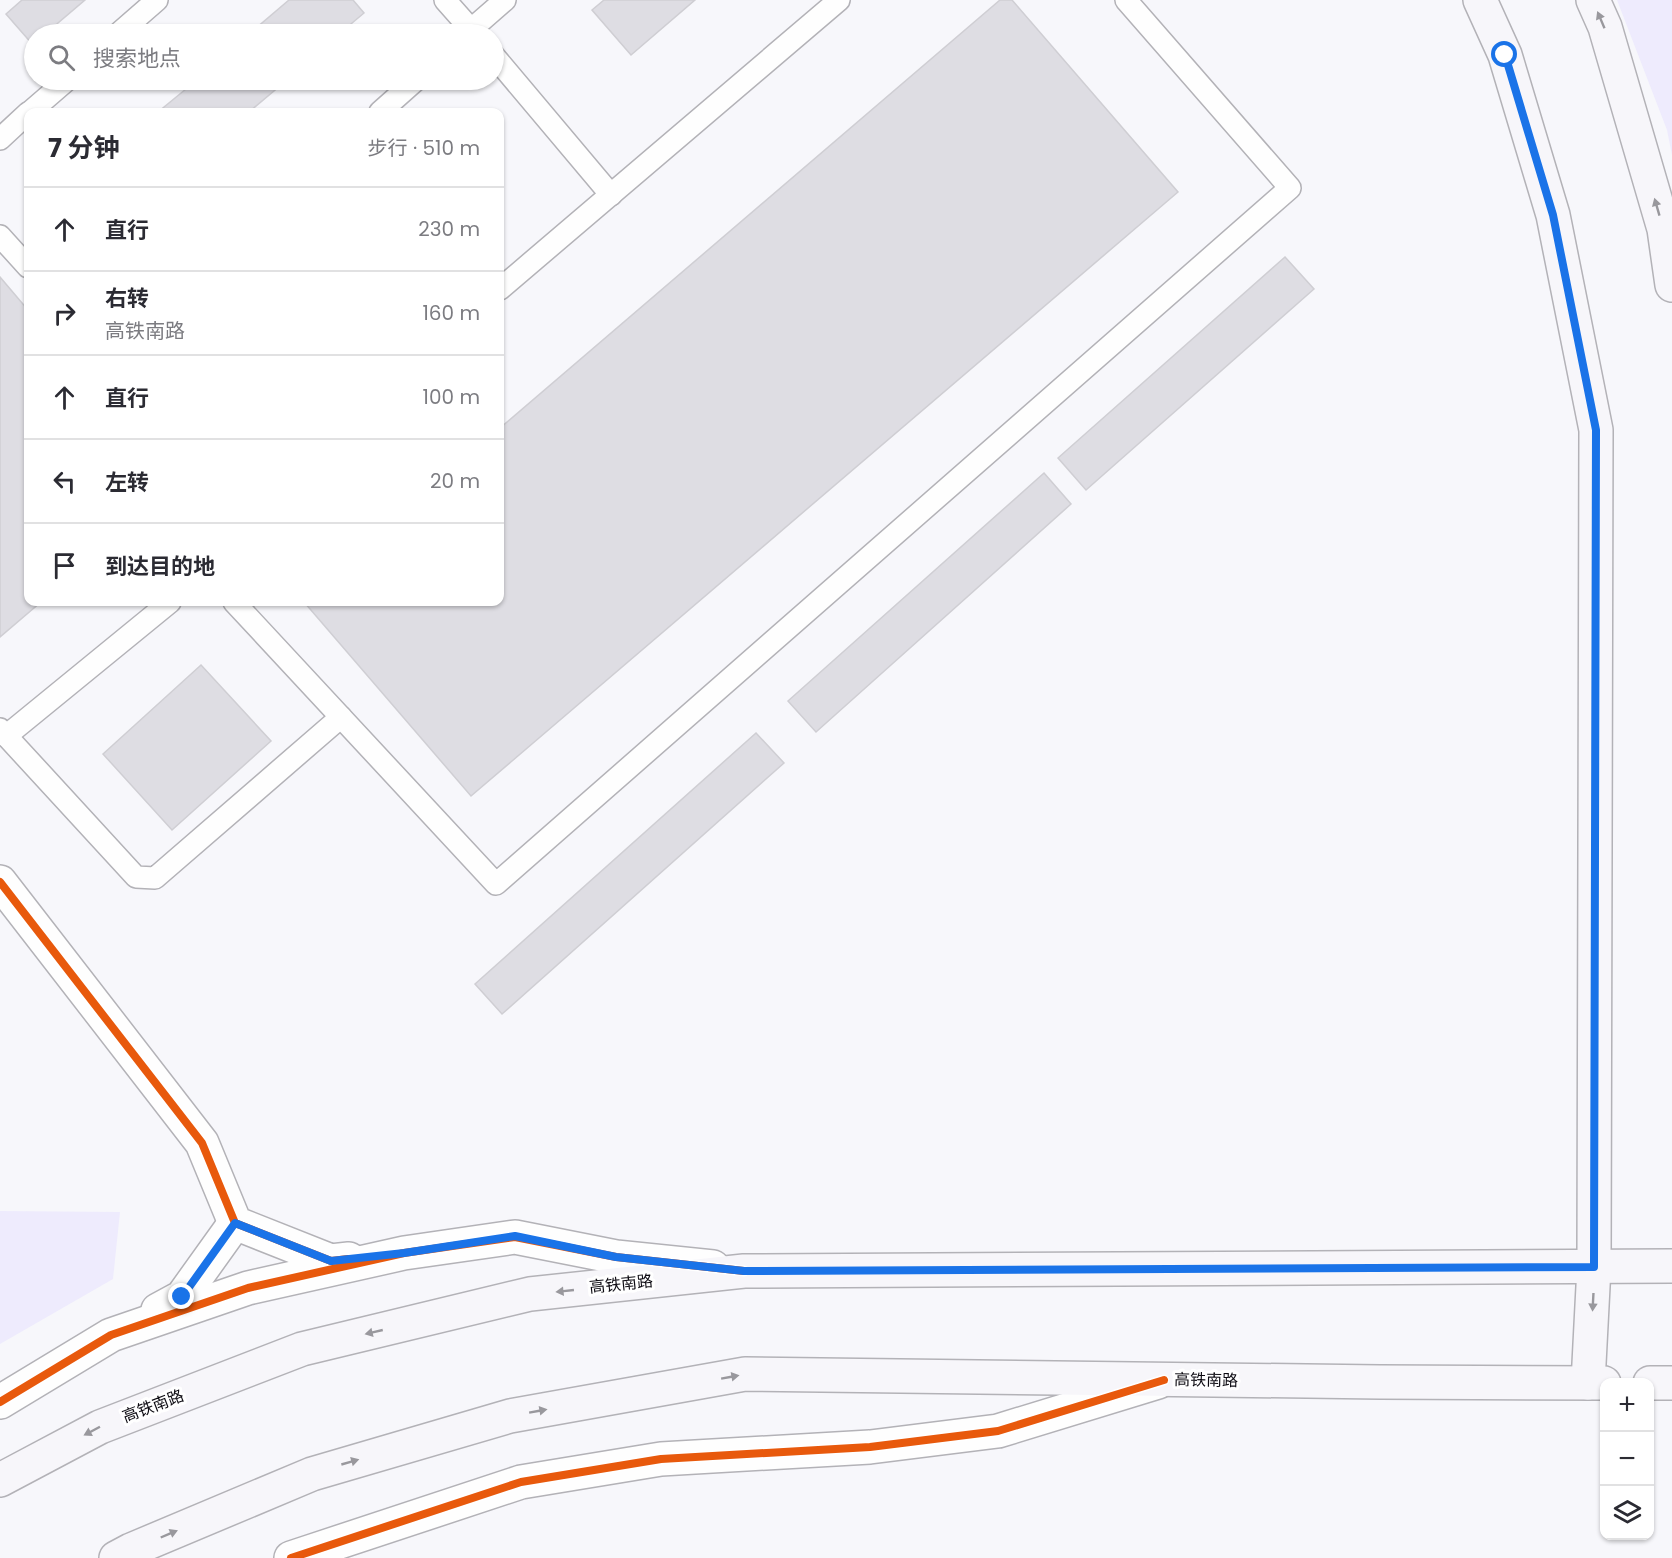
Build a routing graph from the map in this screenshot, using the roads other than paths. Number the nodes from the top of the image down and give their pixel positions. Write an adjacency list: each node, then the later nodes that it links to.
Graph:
1 (157, 0): 8 (lane)
2 (445, 0): 9 (lane)
3 (505, 0): 10 (lane)
4 (839, 0): 18 (lane)
5 (1126, 0): 25 (lane)
6 (1480, 0): 31 (main road)
7 (1593, 0): 21 (main road, one-way to 7)
8 (129, 24)
9 (464, 24)
10 (480, 24)
11 (504, 69): 18 (lane)
12 (55, 90): 14 (lane)
13 (405, 90): 15 (lane)
14 (35, 108)
15 (384, 108)
16 (24, 117): 17 (lane)
17 (0, 139)
18 (611, 195): 22 (lane)
19 (0, 236): 20 (lane)
20 (24, 263)
21 (1672, 285)
22 (504, 287)
23 (165, 606): 26 (lane)
24 (238, 606): 25 (lane)
25 (341, 717): 26 (lane)
26 (3, 732)
27 (0, 882): 28 (street)
28 (235, 1223): 29 (street); 33 (street)
29 (404, 1253): 32 (street); 33 (street)
30 (1672, 1266): 31 (main road, 高铁南路)
31 (1594, 1267): 32 (main road, 高铁南路); 35 (main road, one-way to 35)
32 (744, 1271): 39 (main road, 高铁南路, one-way to 39)
33 (111, 1335): 38 (street)
34 (1164, 1380): 35 (main road, 高铁南路); 40 (main road, 高铁南路, one-way to 34); 41 (street)
35 (1596, 1383)
36 (1654, 1383): 37 (main road)
37 (1672, 1383)
38 (0, 1402)
39 (0, 1480)
40 (116, 1558)
41 (291, 1558)

